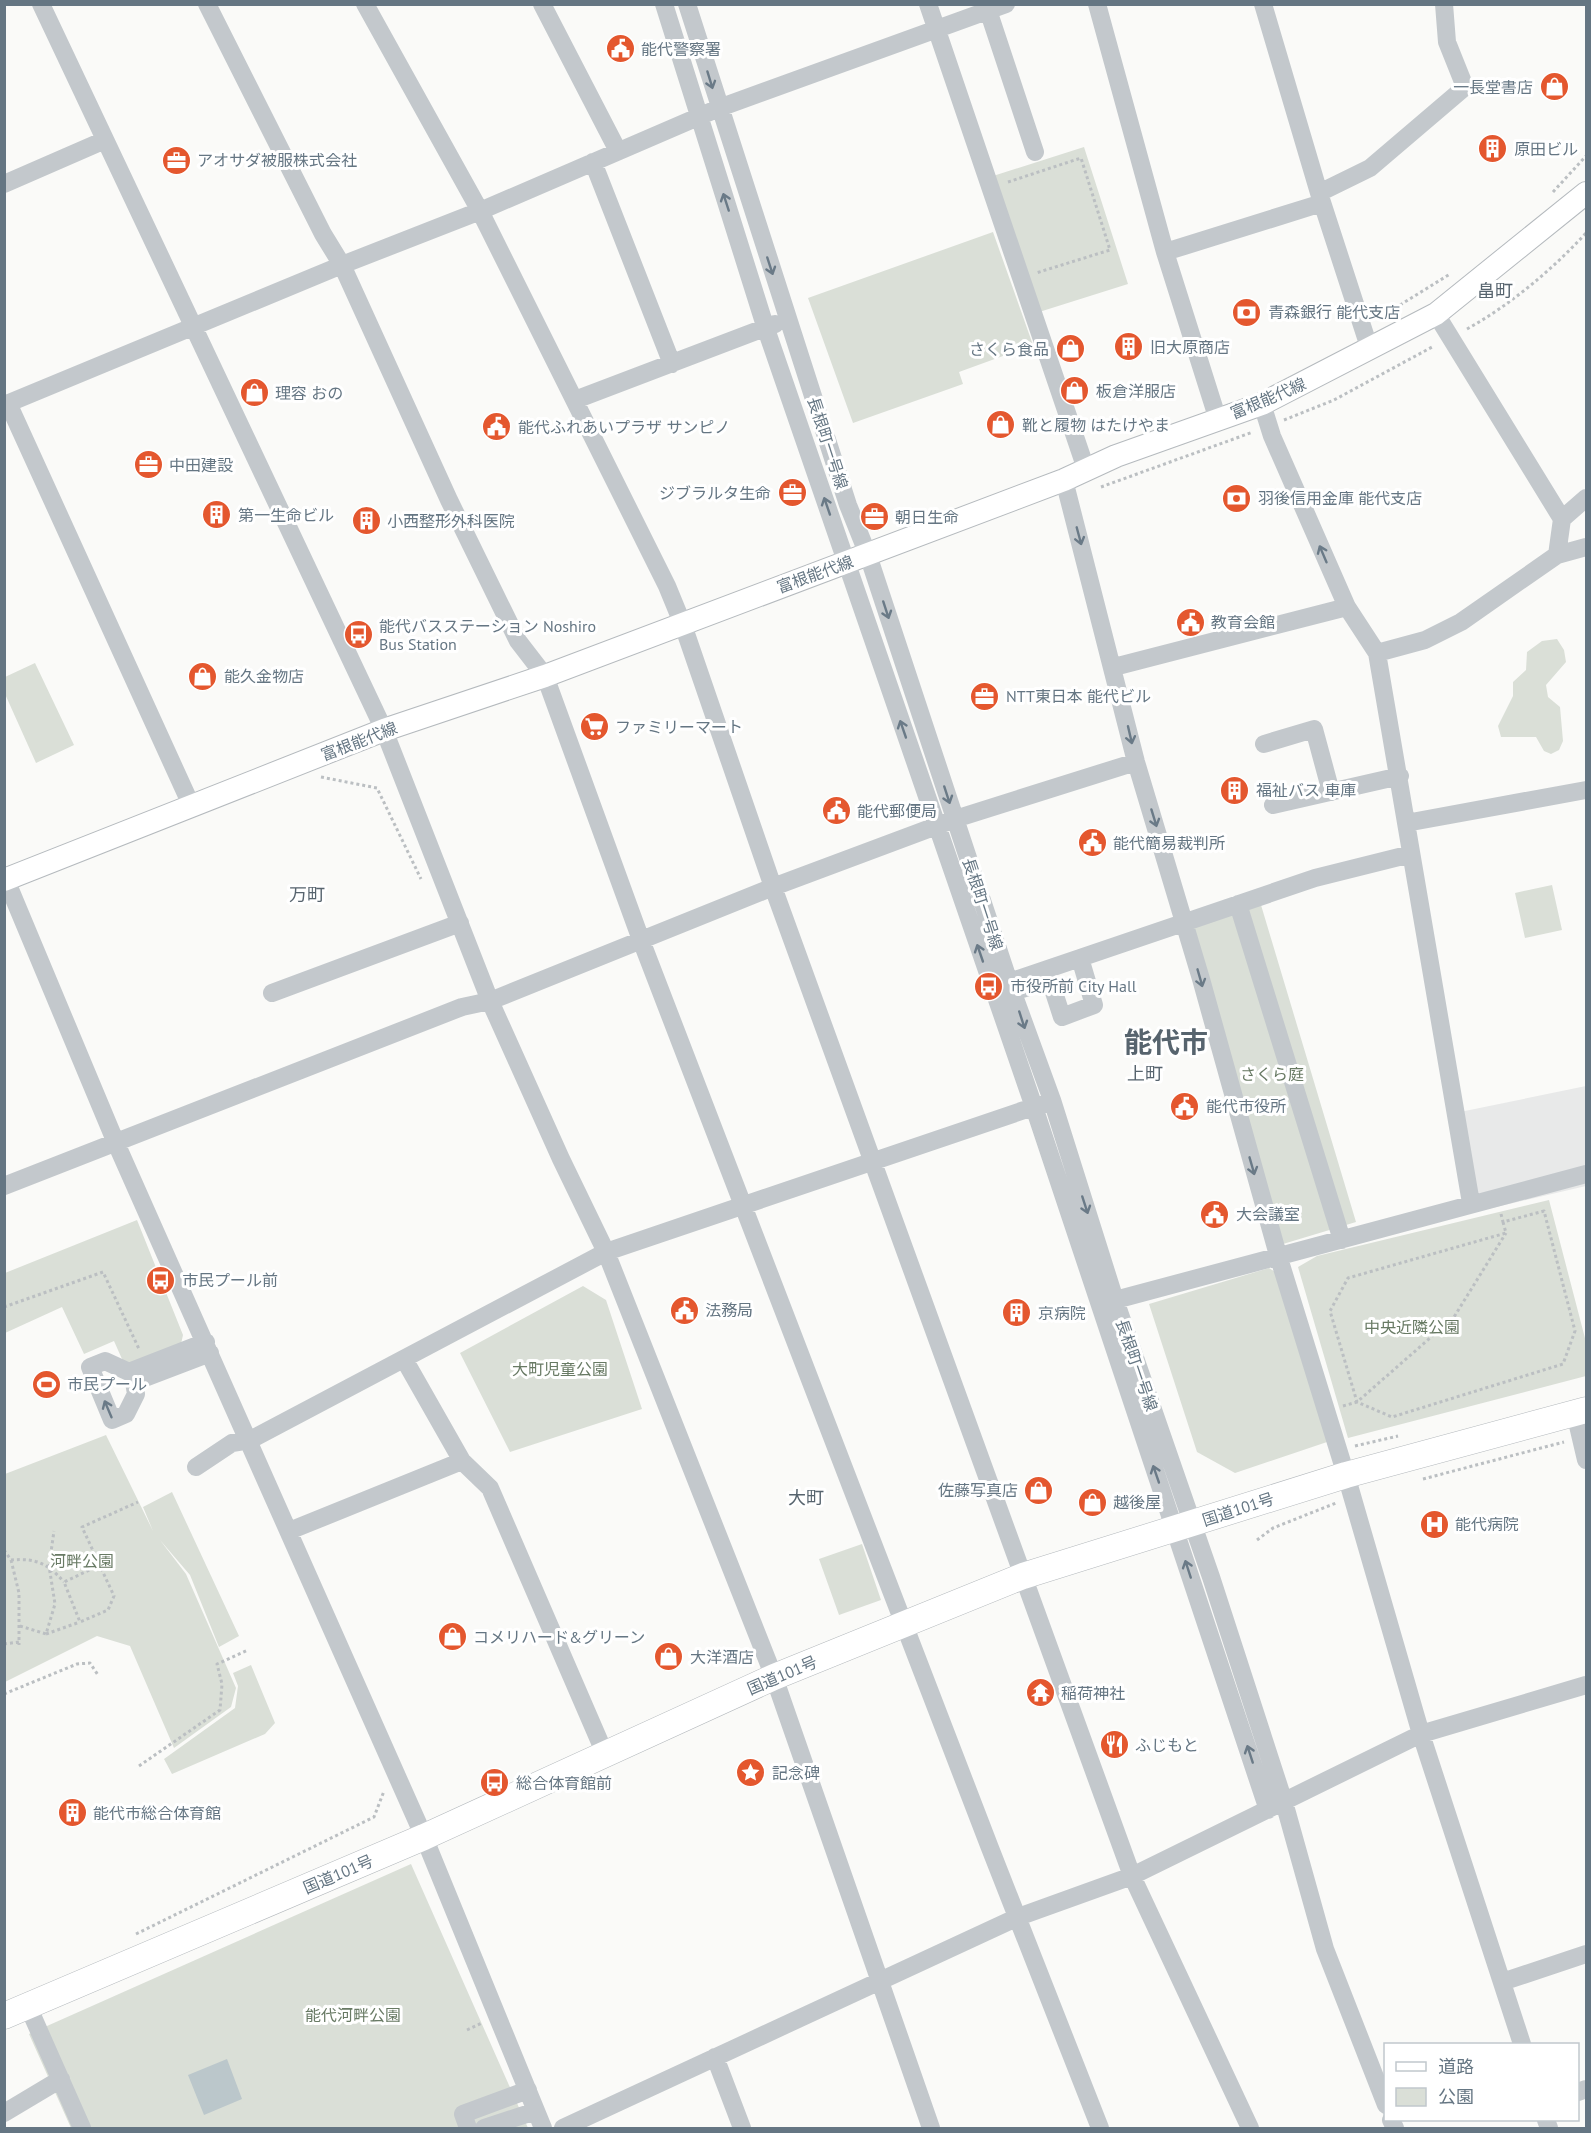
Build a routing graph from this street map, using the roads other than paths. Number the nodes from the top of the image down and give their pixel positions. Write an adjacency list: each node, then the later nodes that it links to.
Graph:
1 (41, 4): 16 (street)
2 (207, 4): 25 (street)
3 (365, 4): 23 (street)
4 (542, 4): 17 (street)
5 (664, 4): 15 (street)
6 (687, 4): 14 (street, 長根町一号線, one-way to 14)
7 (928, 4): 13 (street)
8 (1006, 4): 12 (street)
9 (1097, 4): 24 (street)
10 (1263, 4): 22 (street)
11 (1444, 4): 22 (street)
12 (987, 8): 13 (street); 18 (street)
13 (936, 30): 14 (street); 36 (street)
14 (719, 108): 15 (street); 27 (street, 長根町一号線, one-way to 27)
15 (699, 117): 17 (street); 29 (street, one-way to 15)
16 (105, 140): 20 (street); 28 (street)
17 (618, 152): 19 (street)
18 (1035, 152)
19 (593, 162): 23 (street); 31 (street)
20 (4, 184)
21 (1587, 193): 26 (main road, 富根能代線)
22 (1320, 198): 24 (street); 30 (street)
23 (480, 212): 25 (street); 32 (street)
24 (1165, 252): 35 (street)
25 (342, 265): 28 (street); 47 (street)
26 (1436, 314): 30 (main road, 富根能代線); 39 (street)
27 (787, 317): 29 (street); 42 (street, 長根町一号線)
28 (192, 326): 33 (street); 48 (street)
29 (766, 329): 31 (street); 42 (street, one-way to 29)
30 (1370, 350): 34 (main road, 富根能代線)
31 (672, 364): 32 (street)
32 (574, 400): 44 (street)
33 (6, 404): 55 (street)
34 (1262, 404): 35 (main road, 富根能代線); 43 (street, one-way to 34)
35 (1218, 420): 36 (main road, 富根能代線)
36 (1086, 469): 37 (main road, 富根能代線)
37 (1064, 480): 42 (main road, 富根能代線); 46 (street, one-way to 46)
38 (1587, 498): 39 (street)
39 (1563, 519): 41 (street)
40 (1587, 547): 41 (street)
41 (1557, 555): 45 (street)
42 (857, 558): 44 (main road, 富根能代線); 56 (street, 長根町一号線, one-way to 56); 58 (street, one-way to 42)
43 (1347, 607): 45 (street); 46 (street)
44 (683, 625): 47 (main road, 富根能代線); 61 (street)
45 (1377, 653): 51 (street)
46 (1114, 667): 50 (street, one-way to 50)
47 (545, 676): 48 (main road, 富根能代線); 65 (street)
48 (384, 730): 55 (main road, 富根能代線); 64 (street)
49 (1264, 744): 53 (street)
50 (1136, 762): 56 (street); 63 (street, one-way to 63)
51 (1400, 776): 53 (street); 57 (street)
52 (1587, 790): 57 (street)
53 (1330, 792): 54 (street)
54 (1273, 805)
55 (192, 807): 60 (main road, 富根能代線)
56 (955, 819): 58 (street); 67 (street, 長根町一号線)
57 (1406, 823): 59 (street)
58 (936, 827): 61 (street); 71 (street, one-way to 58)
59 (1411, 854): 62 (street); 76 (street)
60 (5, 878): 72 (street)
61 (772, 887): 65 (street); 73 (street)
62 (1238, 904): 63 (street); 78 (street)
63 (1184, 921): 66 (street); 80 (street, one-way to 80)
64 (460, 923): 68 (street); 69 (street)
65 (641, 940): 69 (street); 77 (street)
66 (1080, 958): 67 (street); 67 (street)
67 (1011, 987): 70 (street, 長根町一号線, one-way to 70)
68 (272, 993)
69 (490, 1001): 72 (street); 79 (street)
70 (1052, 1100): 71 (street); 81 (street, 長根町一号線, one-way to 81)
71 (1034, 1107): 73 (street); 81 (street)
72 (116, 1143): 75 (street); 82 (street)
73 (871, 1160): 77 (street); 92 (street)
74 (1587, 1174): 76 (street)
75 (4, 1186)
76 (1471, 1203): 78 (street)
77 (745, 1206): 79 (street); 93 (street)
78 (1342, 1240): 80 (street)
79 (606, 1252): 83 (street); 94 (street)
80 (1278, 1255): 81 (street); 89 (street)
81 (1107, 1302): 90 (street)
82 (208, 1347): 82 (street, one-way to 82); 85 (street)
83 (404, 1359): 85 (street); 87 (street)
84 (1581, 1411): 86 (street); 89 (highway, 国道101号)
85 (250, 1440): 88 (street); 91 (street)
86 (1587, 1460)
87 (462, 1461): 91 (street); 97 (street)
88 (196, 1467)
89 (1349, 1486): 90 (highway, 国道101号); 96 (street)
90 (1184, 1526): 92 (highway, 国道101号); 98 (street)
91 (289, 1531): 99 (street)
92 (1023, 1576): 93 (highway, 国道101号); 100 (street)
93 (904, 1626): 94 (highway, 国道101号); 101 (street)
94 (774, 1677): 97 (highway, 国道101号); 104 (street)
95 (1587, 1685): 96 (street)
96 (1421, 1734): 98 (street); 103 (street)
97 (605, 1754): 99 (highway, 国道101号)
98 (1276, 1806): 100 (street); 111 (street)
99 (424, 1837): 105 (highway, 国道101号); 110 (street)
100 (1132, 1876): 101 (street); 121 (street)
101 (1018, 1917): 104 (street); 120 (street)
102 (1587, 1954): 103 (street)
103 (1502, 1982): 107 (street)
104 (879, 1983): 108 (street); 119 (street)
105 (28, 2006): 106 (highway, 国道101号); 109 (street)
106 (4, 2016)
107 (1522, 2043)
108 (715, 2057): 117 (street); 118 (street)
109 (61, 2079): 112 (street); 114 (street)
110 (528, 2090): 113 (street); 115 (street)
111 (1384, 2100)
112 (4, 2113)
113 (537, 2123): 116 (street)
114 (82, 2128)
115 (468, 2128)
116 (484, 2128)
117 (563, 2128)
118 (742, 2128)
119 (931, 2128)
120 (1101, 2128)
121 (1250, 2128)

